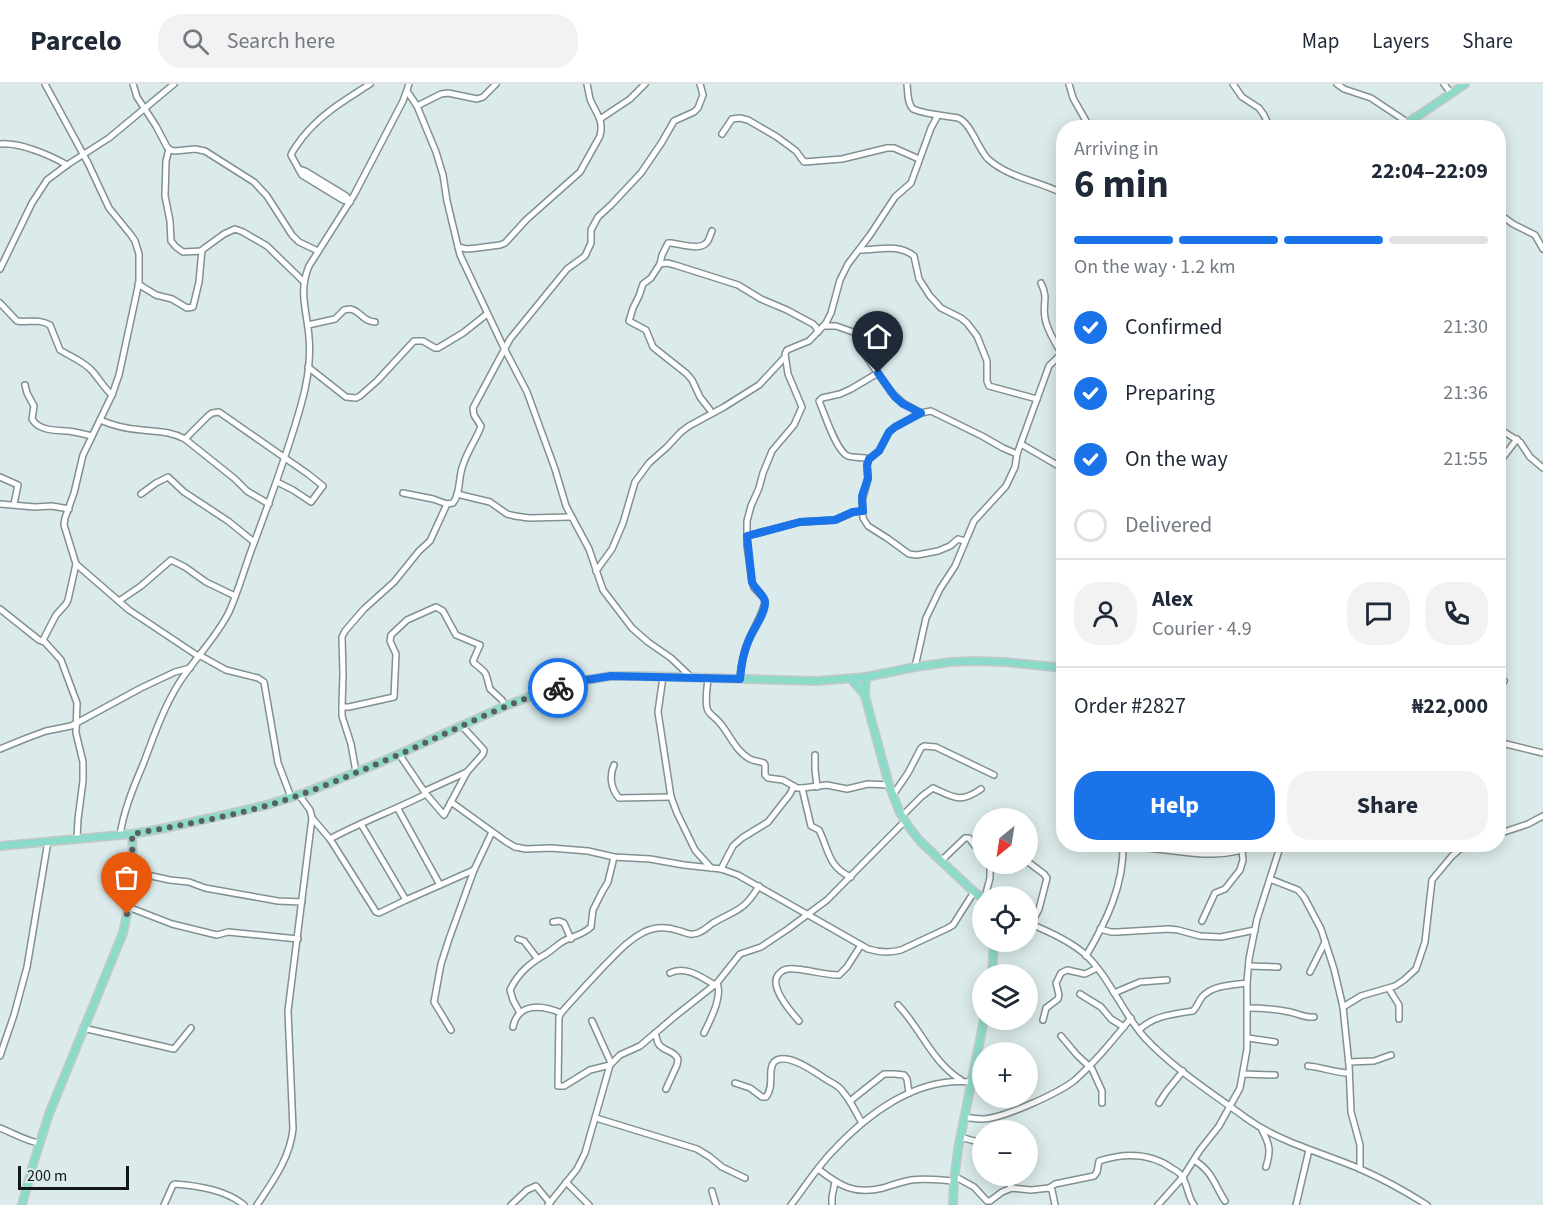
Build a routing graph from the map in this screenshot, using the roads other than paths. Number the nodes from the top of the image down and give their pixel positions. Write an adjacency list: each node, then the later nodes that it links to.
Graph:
1 (45, 84): 31 (street)
2 (133, 84): 19 (street)
3 (174, 84): 19 (street)
4 (370, 84): 35 (street)
5 (409, 84): 16 (street)
6 (496, 84): 18 (street)
7 (587, 84): 22 (street)
8 (645, 84): 22 (street)
9 (700, 84): 55 (street)
10 (907, 84): 20 (street)
11 (1069, 84): 23 (street)
12 (1233, 84): 24 (street)
13 (1337, 84): 25 (street)
14 (1444, 84): 17 (street)
15 (1465, 84): 17 (main road)
16 (407, 91): 18 (street); 35 (street)
17 (1451, 93): 21 (main road)
18 (417, 106): 38 (street)
19 (145, 109): 30 (street); 31 (street)
20 (938, 115): 32 (street); 34 (street)
21 (1414, 117): 26 (main road); 27 (street)
22 (600, 119): 38 (street)
23 (1085, 120)
24 (1266, 120)
25 (1404, 120)
26 (1410, 120)
27 (1416, 120)
28 (722, 134): 32 (street)
29 (0, 144): 33 (street)
30 (169, 149): 41 (street); 42 (street)
31 (83, 155): 33 (street); 47 (street)
32 (919, 159): 40 (street)
33 (67, 165): 44 (street)
34 (1056, 190)
35 (350, 202): 42 (street)
36 (1506, 219): 39 (street)
37 (712, 231): 43 (street)
38 (458, 247): 49 (street)
39 (1543, 249)
40 (860, 250): 52 (street); 62 (street)
41 (202, 251): 45 (street); 47 (street)
42 (318, 251): 45 (street)
43 (660, 264): 53 (street); 63 (street)
44 (0, 269)
45 (303, 281): 51 (street)
46 (1041, 283): 54 (street)
47 (138, 284): 61 (street)
48 (0, 303): 61 (street)
49 (487, 314): 55 (street); 58 (street)
50 (375, 322): 51 (street)
51 (308, 325): 58 (street)
52 (824, 326): 53 (street); 59 (street)
53 (818, 332): 56 (street)
54 (1056, 341)
55 (505, 350): 80 (street); 88 (street)
56 (785, 357): 89 (street); 93 (street)
57 (1056, 360): 62 (street)
58 (308, 367): 73 (street)
59 (878, 373): 64 (street); 74 (street)
60 (25, 385): 67 (street)
61 (112, 395): 65 (street)
62 (1037, 399): 70 (street)
63 (710, 410)
64 (921, 413): 71 (street); 74 (street)
65 (100, 420): 67 (street); 68 (street)
66 (1506, 433): 69 (street)
67 (92, 436): 86 (street)
68 (185, 439): 73 (street); 84 (street)
69 (1517, 439): 72 (street); 76 (street)
70 (1021, 444): 71 (street); 75 (street)
71 (1017, 453): 90 (street)
72 (1506, 453)
73 (285, 459): 78 (street); 78 (street)
74 (869, 459): 87 (street)
75 (1056, 464)
76 (1543, 468)
77 (0, 477): 83 (street)
78 (277, 482): 84 (street)
79 (403, 493): 85 (street)
80 (458, 494): 85 (street); 88 (street)
81 (141, 495): 91 (street)
82 (0, 504): 83 (street)
83 (14, 504): 86 (street)
84 (269, 504): 91 (street)
85 (447, 504): 110 (street)
86 (69, 509): 92 (street)
87 (863, 511): 89 (street); 90 (street)
88 (572, 517): 93 (street)
89 (747, 536): 106 (street)
90 (965, 541): 101 (street)
91 (254, 542): 94 (street)
92 (76, 564): 95 (street); 97 (street)
93 (596, 571): 104 (street)
94 (235, 596): 95 (street); 98 (street)
95 (119, 601): 98 (street)
96 (0, 609): 97 (street)
97 (44, 642): 111 (street)
98 (199, 656): 100 (street); 130 (street)
99 (1056, 667): 101 (main road)
100 (189, 668): 111 (street); 141 (street)
101 (915, 668): 103 (main road)
102 (663, 677): 104 (main road); 109 (main road); 131 (street)
103 (866, 677): 107 (main road); 108 (main road)
104 (693, 678): 105 (main road)
105 (708, 679): 106 (main road); 123 (street)
106 (740, 679): 107 (main road)
107 (851, 679): 108 (main road)
108 (865, 696): 122 (main road)
109 (505, 706): 110 (street); 112 (main road)
110 (342, 707): 119 (street)
111 (75, 724): 114 (street); 142 (street)
112 (462, 726): 116 (main road); 120 (street)
113 (1506, 744): 115 (street)
114 (0, 749)
115 (1543, 753)
116 (399, 754): 119 (main road); 127 (street)
117 (815, 755): 124 (street)
118 (614, 765): 131 (street)
119 (356, 772): 128 (main road)
120 (467, 772): 127 (street); 132 (street)
121 (994, 775): 129 (street)
122 (889, 785): 124 (street); 129 (main road)
123 (794, 786): 125 (street); 157 (street)
124 (817, 787): 125 (street)
125 (802, 788): 160 (street)
126 (981, 789): 136 (street)
127 (425, 793): 132 (street); 133 (street)
128 (299, 795): 130 (main road); 135 (street)
129 (892, 795): 136 (main road)
130 (291, 797): 140 (main road)
131 (671, 797): 155 (street)
132 (451, 802): 139 (street)
133 (398, 808): 137 (street); 162 (street)
134 (1543, 816): 138 (street)
135 (312, 818): 143 (street); 167 (street)
136 (904, 819): 154 (main road); 160 (street)
137 (361, 824): 143 (street); 166 (street)
138 (1506, 831)
139 (492, 832): 153 (street); 156 (street)
140 (132, 834): 141 (main road); 159 (main road)
141 (120, 835): 142 (main road)
142 (77, 839): 145 (main road)
143 (330, 839): 166 (street)
144 (972, 841): 154 (street)
145 (48, 842): 146 (main road); 218 (street)
146 (0, 846)
147 (1122, 852): 174 (street)
148 (1195, 852): 149 (street)
149 (1236, 852)
150 (1242, 852): 171 (street)
151 (1278, 852): 161 (street)
152 (1457, 852): 191 (street)
153 (614, 857): 155 (street); 178 (street)
154 (941, 861): 164 (main road)
155 (712, 869): 157 (street)
156 (474, 870): 162 (street); 209 (street)
157 (722, 870): 163 (street)
158 (1038, 870): 168 (street)
159 (133, 872): 167 (street); 169 (main road)
160 (850, 877): 170 (street)
161 (1270, 879): 175 (street); 179 (street)
162 (440, 885): 166 (street)
163 (759, 886): 170 (street); 198 (street)
164 (972, 890)
165 (972, 895): 180 (street)
166 (406, 900)
167 (302, 902): 176 (street)
168 (1038, 907)
169 (128, 908): 176 (street); 207 (main road)
170 (808, 914): 180 (street); 190 (street)
171 (1202, 921)
172 (553, 922): 178 (street)
173 (1038, 927): 181 (street)
174 (1100, 929): 175 (street); 181 (street)
175 (1255, 930): 183 (street)
176 (297, 939): 262 (street)
177 (518, 939): 182 (street)
178 (571, 939): 182 (street)
179 (1325, 942): 186 (street); 195 (street)
180 (861, 945): 204 (street)
181 (1086, 956): 185 (street)
182 (537, 958): 197 (street)
183 (1249, 966): 184 (street); 189 (street)
184 (1278, 967)
185 (1097, 968): 192 (street); 202 (street)
186 (1310, 972)
187 (670, 973): 190 (street)
188 (1167, 980): 192 (street)
189 (1247, 983): 196 (street); 211 (street)
190 (716, 984): 212 (street); 213 (street)
191 (1389, 989): 195 (street); 201 (street)
192 (1114, 993): 200 (street)
193 (1080, 994): 206 (street)
194 (898, 1005): 227 (street)
195 (1343, 1007): 219 (street)
196 (1247, 1008): 199 (street); 215 (street)
197 (520, 1013): 198 (street); 205 (street)
198 (561, 1013): 220 (street)
199 (1314, 1017)
200 (1131, 1018): 206 (street); 211 (street)
201 (1399, 1019)
202 (1043, 1020)
203 (592, 1021): 220 (street)
204 (799, 1022)
205 (513, 1027)
206 (1124, 1027): 221 (street)
207 (84, 1028): 208 (street); 243 (main road)
208 (191, 1028)
209 (451, 1030)
210 (982, 1030): 228 (main road)
211 (1138, 1030): 223 (street)
212 (655, 1033): 220 (street); 230 (street)
213 (704, 1033)
214 (1061, 1036): 221 (street)
215 (1248, 1038): 216 (street); 225 (street)
216 (1275, 1041)
217 (1391, 1055): 219 (street)
218 (0, 1056)
219 (1349, 1062): 224 (street)
220 (611, 1064): 237 (street)
221 (1090, 1066): 233 (street); 236 (street)
222 (1308, 1066): 224 (street)
223 (1184, 1071): 234 (street); 235 (street)
224 (1349, 1073): 248 (street)
225 (1243, 1074): 226 (street); 235 (street)
226 (1275, 1075)
227 (963, 1081): 228 (street); 231 (street)
228 (971, 1082): 236 (main road)
229 (735, 1083): 232 (street)
230 (666, 1089)
231 (909, 1093): 232 (street); 238 (street)
232 (850, 1101): 238 (street)
233 (1102, 1103)
234 (1159, 1103)
235 (1230, 1106): 240 (street); 245 (street)
236 (964, 1117): 241 (main road)
237 (596, 1119): 250 (street); 252 (street)
238 (862, 1124): 247 (street)
239 (0, 1128): 243 (street)
240 (1261, 1128): 244 (street); 246 (street)
241 (960, 1137): 242 (street); 251 (main road)
242 (972, 1140)
243 (39, 1143): 259 (main road)
244 (1310, 1150): 248 (street); 272 (street)
245 (1194, 1160): 249 (street); 257 (street)
246 (1266, 1167)
247 (818, 1169): 253 (street); 266 (street)
248 (1360, 1169): 273 (street)
249 (1183, 1177): 255 (street); 270 (street); 271 (street)
250 (745, 1178)
251 (954, 1178): 253 (street); 254 (street); 268 (main road)
252 (566, 1182): 258 (street); 264 (street)
253 (835, 1182): 267 (street)
254 (1012, 1188): 255 (street)
255 (1048, 1188): 269 (street)
256 (712, 1191): 265 (street)
257 (1225, 1202)
258 (549, 1204): 263 (street)
259 (22, 1205)
260 (164, 1205): 261 (street)
261 (244, 1205)
262 (257, 1205)
263 (511, 1205)
264 (589, 1205)
265 (716, 1205)
266 (791, 1205)
267 (832, 1205)
268 (954, 1205)
269 (1054, 1205)
270 (1158, 1205)
271 (1194, 1205)
272 (1296, 1205)
273 (1426, 1205)

